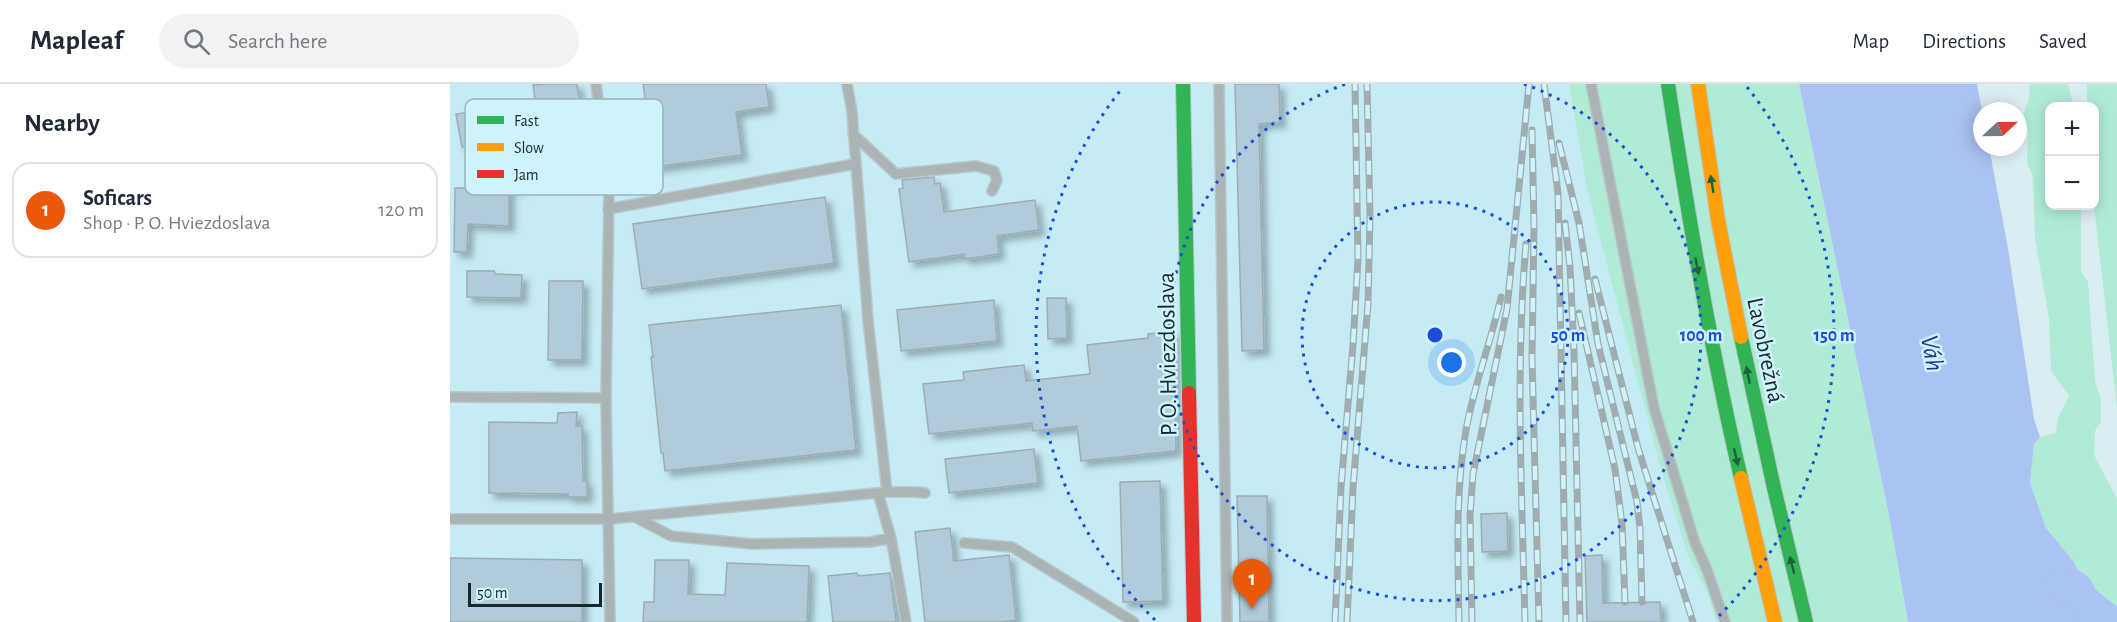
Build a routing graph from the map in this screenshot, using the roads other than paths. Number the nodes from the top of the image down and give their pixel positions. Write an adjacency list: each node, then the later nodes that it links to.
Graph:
1 (596, 84): 8 (lane)
2 (847, 84): 9 (lane)
3 (1183, 84): 28 (main road, P. O. Hviezdoslava)
4 (1219, 84): 24 (lane)
5 (1591, 84): 29 (lane)
6 (1668, 84): 23 (main road, one-way to 23)
7 (1698, 84): 32 (main road, Ľavobrežná, one-way to 7)
8 (598, 99)
9 (853, 134): 10 (lane); 11 (lane)
10 (855, 164): 13 (lane); 16 (lane)
11 (992, 190)
12 (609, 195): 13 (lane)
13 (608, 210): 15 (lane)
14 (450, 397): 15 (lane)
15 (606, 398): 20 (lane)
16 (883, 493): 17 (lane); 18 (lane); 21 (lane)
17 (925, 494)
18 (634, 517): 20 (lane); 21 (lane)
19 (450, 519): 20 (lane)
20 (609, 519): 25 (lane)
21 (891, 538): 26 (lane)
22 (964, 543): 27 (lane)
23 (1770, 600): 30 (main road); 31 (main road)
24 (1227, 621)
25 (610, 622)
26 (906, 622)
27 (1134, 622)
28 (1194, 622)
29 (1725, 622)
30 (1769, 622)
31 (1775, 622)
32 (1806, 622)

